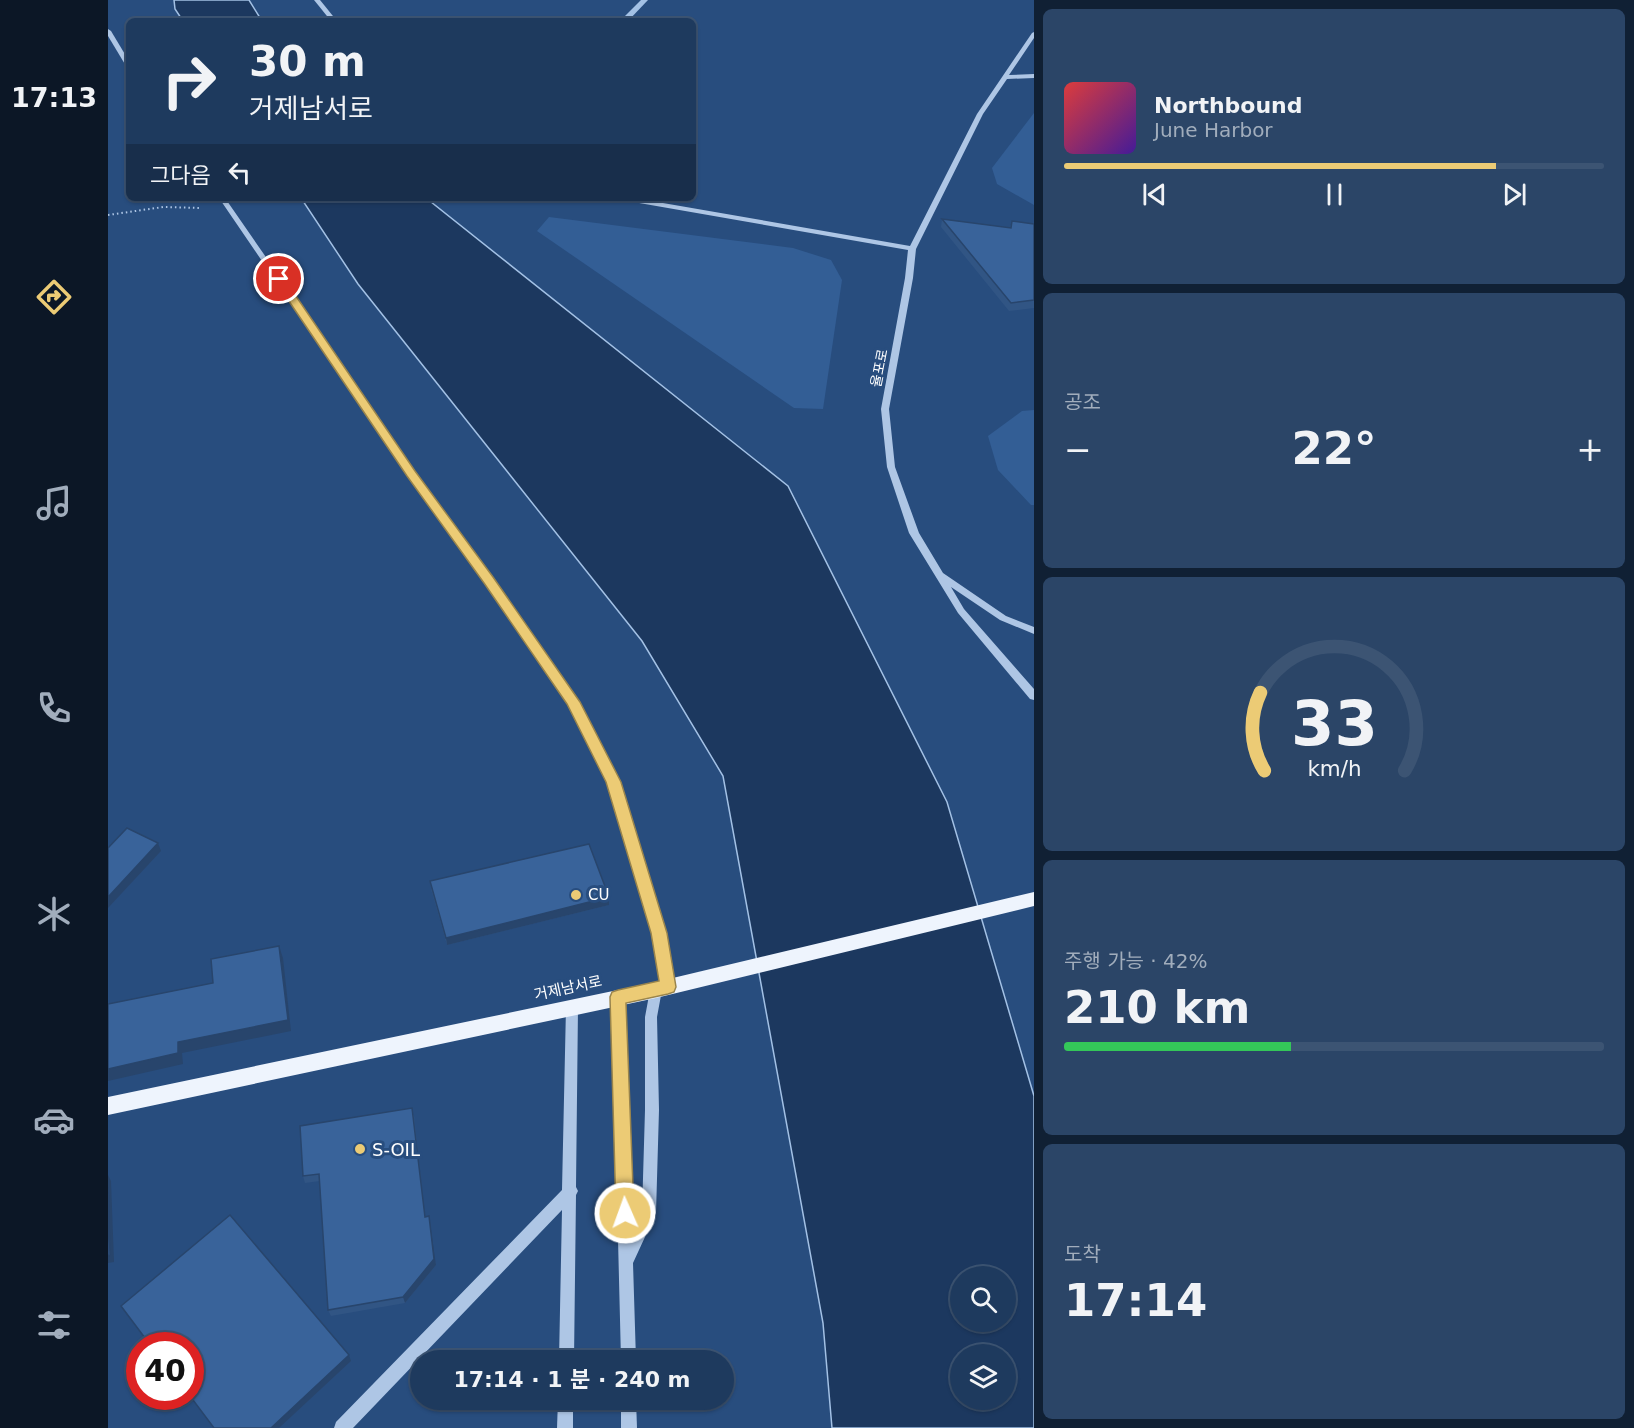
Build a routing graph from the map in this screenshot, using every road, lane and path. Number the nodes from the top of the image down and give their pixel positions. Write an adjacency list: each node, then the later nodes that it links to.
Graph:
1 (317, 0): 2 (street)
2 (332, 18)
3 (108, 32): 5 (street)
4 (1034, 34): 7 (street, 율포로)
5 (126, 61)
6 (1034, 76): 7 (street)
7 (1005, 77): 12 (street, 율포로)
8 (224, 201): 10 (street)
9 (639, 201): 12 (street)
10 (230, 210): 11 (path); 17 (street)
11 (108, 215)
12 (912, 249): 13 (street, 율포로)
13 (937, 572): 14 (street); 15 (street, 율포로)
14 (1034, 632)
15 (1034, 696)
16 (1034, 899): 17 (main road, 거제남서로)
17 (662, 988): 18 (main road, 거제남서로); 22 (street)
18 (618, 997): 19 (main road, 거제남서로); 22 (street)
19 (572, 1007): 20 (main road, 거제남서로); 21 (street)
20 (108, 1106)
21 (571, 1191): 23 (street); 27 (street)
22 (627, 1261): 24 (street)
23 (567, 1350)
24 (628, 1350)
25 (566, 1410): 28 (street)
26 (629, 1410): 29 (street)
27 (342, 1428)
28 (565, 1428)
29 (630, 1428)

